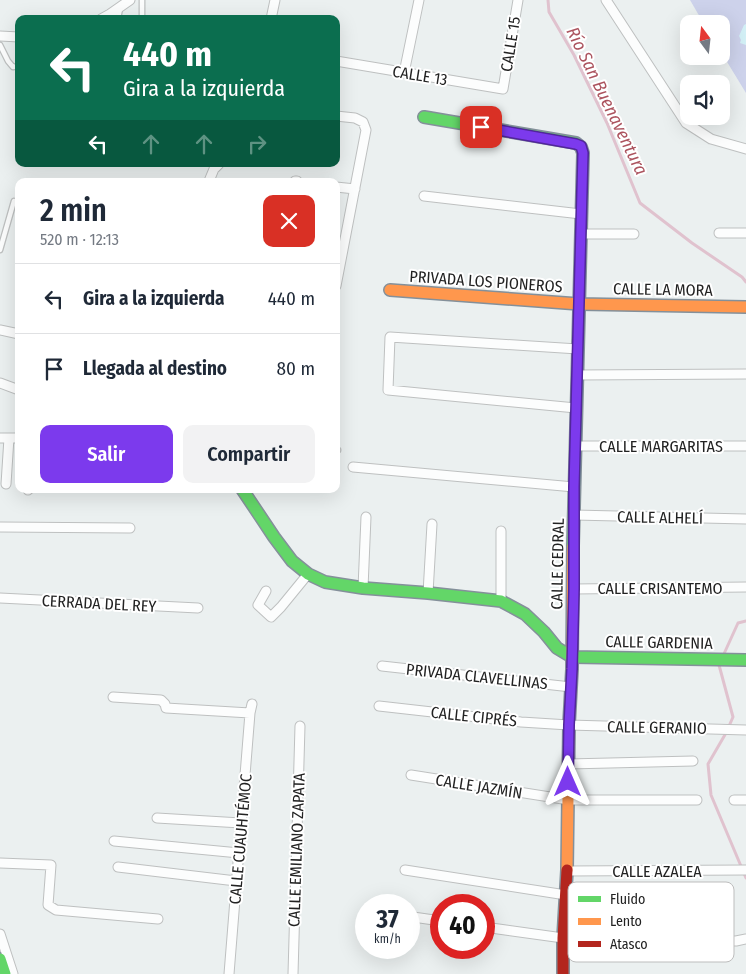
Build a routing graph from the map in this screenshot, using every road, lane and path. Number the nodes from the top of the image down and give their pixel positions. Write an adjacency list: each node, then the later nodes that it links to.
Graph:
1 (130, 0): 7 (street)
2 (142, 0): 10 (lane)
3 (275, 0): 11 (street)
4 (419, 0): 17 (street)
5 (518, 0): 18 (street, CALLE 15)
6 (606, 0): 21 (street)
7 (120, 8): 8 (street); 9 (lane)
8 (108, 15)
9 (119, 15)
10 (142, 15)
11 (272, 15)
12 (0, 36): 13 (street)
13 (15, 38)
14 (0, 45): 16 (lane)
15 (340, 63): 17 (street, CALLE 13)
16 (15, 67)
17 (404, 73): 18 (street, CALLE 13)
18 (503, 89)
19 (340, 116): 23 (street)
20 (424, 117): 26 (main road, CALLE CEDRAL)
21 (746, 149)
22 (340, 188): 23 (street)
23 (355, 190): 32 (street)
24 (424, 196): 26 (street)
25 (14, 201): 31 (lane)
26 (581, 214): 29 (main road, CALLE CEDRAL)
27 (719, 233): 28 (street)
28 (746, 233)
29 (581, 234): 30 (street); 34 (main road, CALLE CEDRAL)
30 (634, 234)
31 (0, 250)
32 (340, 256)
33 (390, 290): 34 (main road, PRIVADA LOS PIONEROS)
34 (580, 304): 35 (main road, CALLE LA MORA); 38 (main road, CALLE CEDRAL)
35 (745, 307)
36 (0, 330): 37 (street)
37 (15, 333)
38 (578, 349): 40 (main road, CALLE CEDRAL); 43 (street)
39 (746, 374): 40 (street)
40 (578, 376): 43 (main road, CALLE CEDRAL)
41 (0, 383): 42 (street)
42 (15, 389)
43 (576, 408): 45 (main road, CALLE CEDRAL)
44 (9, 438): 48 (street)
45 (575, 446): 46 (street, CALLE MARGARITAS); 49 (main road, CALLE CEDRAL)
46 (746, 446)
47 (353, 467): 49 (street)
48 (6, 484)
49 (574, 487): 51 (main road, CALLE CEDRAL)
50 (245, 493): 58 (main road)
51 (574, 514): 53 (street, CALLE ALHELÍ); 61 (main road, CALLE CEDRAL)
52 (366, 517): 60 (street)
53 (746, 519)
54 (432, 524): 63 (street)
55 (0, 527): 56 (street)
56 (130, 528)
57 (501, 531): 65 (street)
58 (308, 574): 60 (main road); 62 (street)
59 (746, 587): 61 (street, CALLE CRISANTEMO)
60 (363, 588): 63 (main road)
61 (574, 589): 67 (main road, CALLE CEDRAL)
62 (266, 591)
63 (428, 593): 65 (main road)
64 (0, 598): 66 (street, CERRADA DEL REY)
65 (501, 601): 67 (main road)
66 (198, 608)
67 (572, 657): 68 (main road, CALLE GARDENIA); 70 (main road, CALLE CEDRAL)
68 (742, 660)
69 (382, 666): 70 (street, PRIVADA CLAVELLINAS)
70 (571, 687): 73 (main road, CALLE CEDRAL)
71 (113, 697): 84 (street, CALLE CUAUHTÉMOC)
72 (379, 706): 73 (street, CALLE CIPRÉS)
73 (569, 725): 75 (street, CALLE GERANIO); 77 (main road, CALLE CEDRAL)
74 (300, 726): 103 (street, CALLE EMILIANO ZAPATA)
75 (746, 730)
76 (693, 761): 77 (street)
77 (568, 764): 79 (main road, CALLE CEDRAL)
78 (411, 775): 79 (street, CALLE JAZMÍN)
79 (568, 800): 80 (street, CALLE JAZMÍN); 91 (main road, CALLE CEDRAL)
80 (697, 800)
81 (734, 800): 82 (street)
82 (746, 800)
83 (157, 818): 84 (street)
84 (241, 823): 86 (street, CALLE CUAUHTÉMOC)
85 (114, 841): 86 (street)
86 (239, 853): 92 (street, CALLE CUAUHTÉMOC)
87 (0, 863): 94 (street)
88 (118, 868): 92 (street)
89 (405, 870): 93 (street)
90 (746, 870): 91 (street, CALLE AZALEA)
91 (567, 871): 93 (main road, CALLE CEDRAL)
92 (236, 881): 102 (street, CALLE CUAUHTÉMOC)
93 (566, 895): 97 (main road, CALLE CEDRAL)
94 (158, 919)
95 (495, 929): 97 (street)
96 (0, 934): 101 (street)
97 (563, 938): 98 (street); 104 (main road, CALLE CEDRAL)
98 (568, 938)
99 (0, 959): 100 (main road)
100 (5, 974)
101 (13, 974)
102 (229, 974)
103 (293, 974)
104 (563, 974)

